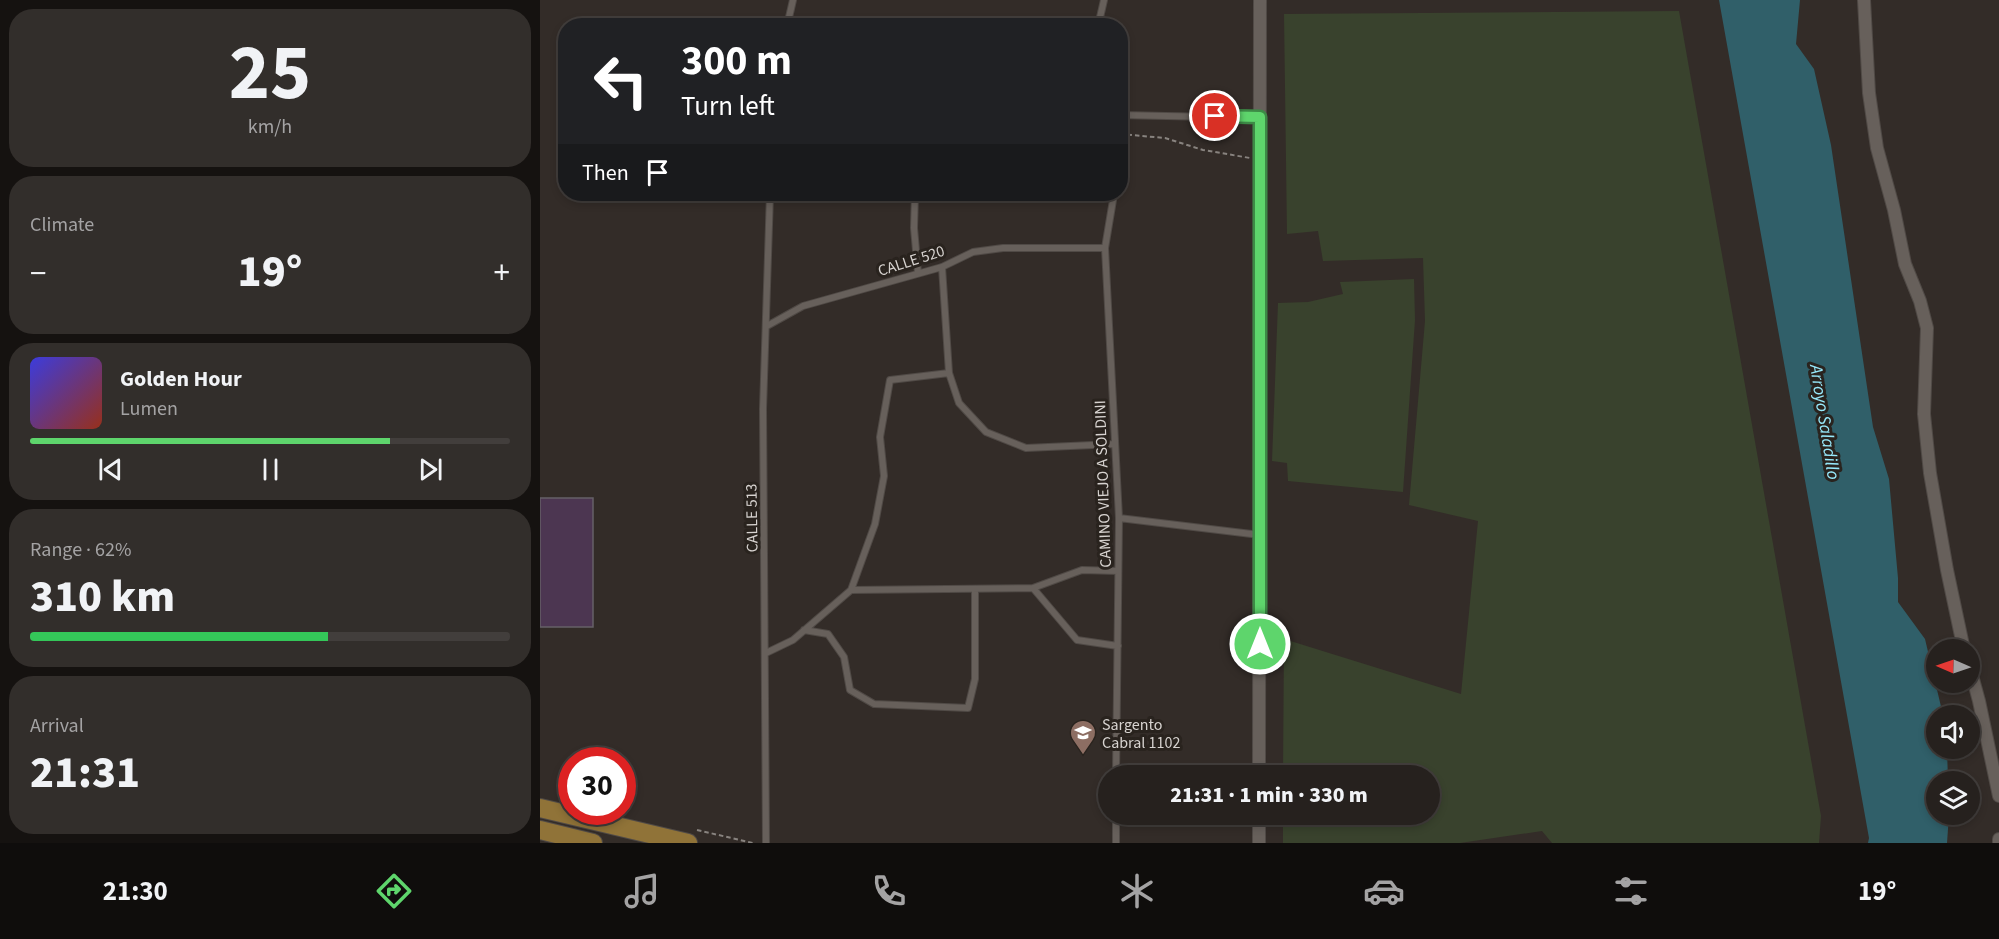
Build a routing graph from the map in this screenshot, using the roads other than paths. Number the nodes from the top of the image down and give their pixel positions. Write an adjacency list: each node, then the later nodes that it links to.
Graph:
1 (793, 0): 5 (lane)
2 (1104, 0): 6 (lane)
3 (1260, 0): 8 (street)
4 (1864, 0): 25 (street)
5 (789, 18)
6 (1100, 18)
7 (1128, 115): 8 (lane)
8 (1260, 117): 19 (street)
9 (770, 201): 15 (lane, CALLE 513)
10 (915, 201): 14 (lane)
11 (1113, 201): 12 (lane, CAMINO VIEJO A SOLDINI)
12 (1105, 248): 13 (lane, CALLE 520); 17 (lane, CAMINO VIEJO A SOLDINI)
13 (942, 267): 14 (lane, CALLE 520); 16 (lane)
14 (918, 273): 15 (lane, CALLE 520)
15 (766, 326): 27 (lane, CALLE 513)
16 (949, 373): 17 (lane); 23 (lane)
17 (1115, 444): 18 (lane, CAMINO VIEJO A SOLDINI)
18 (1119, 518): 19 (lane); 20 (lane, CAMINO VIEJO A SOLDINI)
19 (1260, 534): 30 (street)
20 (1118, 571): 21 (lane); 26 (lane, CAMINO VIEJO A SOLDINI)
21 (1033, 588): 22 (lane); 26 (lane)
22 (975, 589): 23 (lane); 24 (lane)
23 (851, 590): 24 (lane)
24 (804, 630): 27 (lane)
25 (1962, 639)
26 (1118, 646): 29 (lane, CAMINO VIEJO A SOLDINI)
27 (766, 653): 38 (lane, CALLE 513)
28 (1977, 693): 31 (street)
29 (1116, 765)
30 (1259, 765)
31 (1999, 796)
32 (540, 808): 37 (main road)
33 (1116, 825): 39 (lane)
34 (1259, 825): 40 (street)
35 (540, 830): 36 (main road)
36 (593, 843)
37 (688, 843)
38 (766, 843)
39 (1116, 843)
40 (1259, 843)

